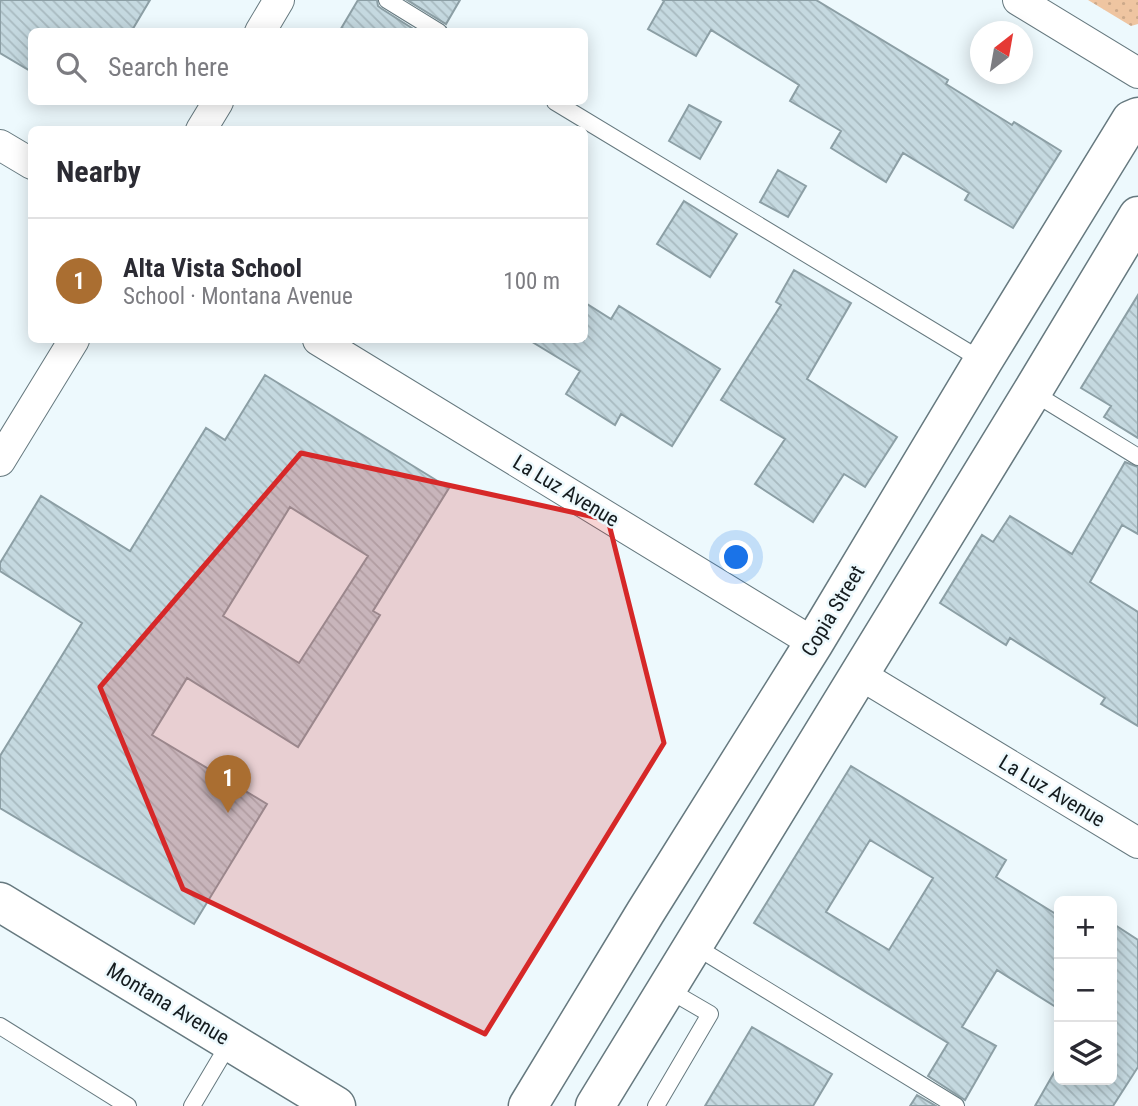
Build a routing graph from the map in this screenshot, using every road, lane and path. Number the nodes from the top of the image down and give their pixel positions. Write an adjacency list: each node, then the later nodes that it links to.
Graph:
1 (279, 0): 4 (street)
2 (387, 0): 5 (lane)
3 (1018, 0): 6 (street)
4 (262, 28)
5 (432, 28)
6 (1138, 73)
7 (216, 105): 10 (street)
8 (560, 105): 16 (lane)
9 (1138, 117): 16 (main road, Copia Street)
10 (203, 126)
11 (0, 145): 12 (street)
12 (28, 162)
13 (1138, 216): 17 (main road)
14 (72, 343): 19 (street)
15 (323, 343): 20 (street, La Luz Avenue)
16 (983, 361): 20 (main road, Copia Street)
17 (1032, 392): 18 (lane); 21 (main road)
18 (1138, 457)
19 (0, 461)
20 (814, 643): 31 (main road, Copia Street)
21 (859, 674): 22 (street, La Luz Avenue); 24 (main road)
22 (1138, 843)
23 (0, 902): 27 (main road, Montana Avenue)
24 (693, 945): 25 (main road); 34 (lane)
25 (667, 989): 32 (main road); 33 (lane)
26 (0, 1026): 28 (lane)
27 (230, 1041): 29 (lane); 30 (main road, Montana Avenue)
28 (128, 1106)
29 (192, 1106)
30 (336, 1106)
31 (528, 1106)
32 (595, 1106)
33 (656, 1106)
34 (956, 1106)

